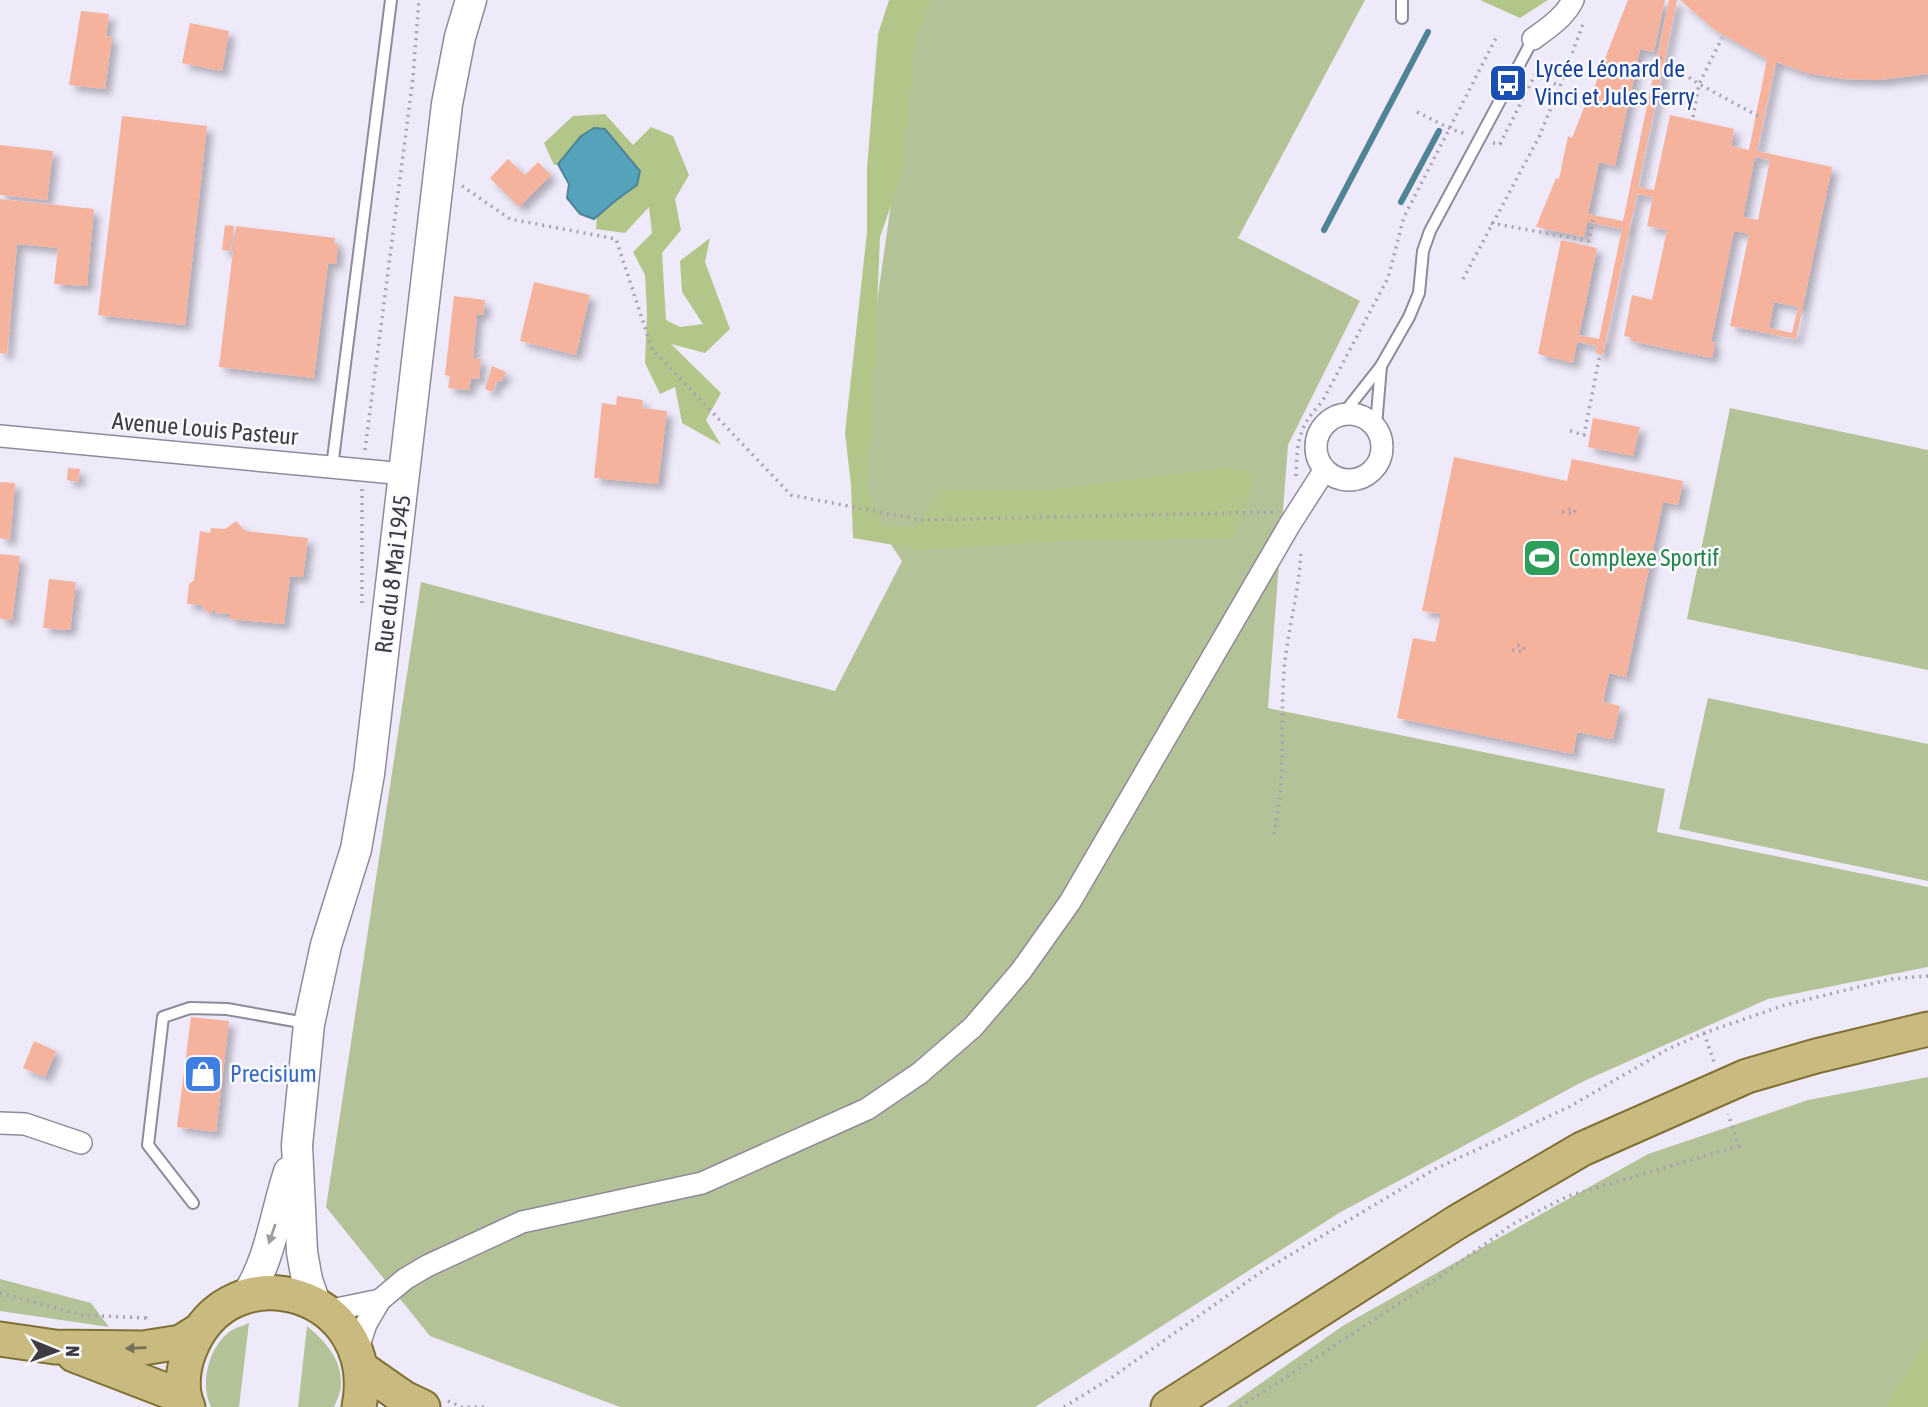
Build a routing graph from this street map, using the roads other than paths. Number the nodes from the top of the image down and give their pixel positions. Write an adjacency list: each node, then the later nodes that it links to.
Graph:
1 (391, 0): 11 (lane)
2 (471, 0): 13 (main road, Rue du 8 Mai 1945)
3 (1402, 0): 5 (lane)
4 (1573, 0): 6 (street)
5 (1402, 18)
6 (1533, 39): 7 (lane)
7 (1381, 366): 8 (lane); 9 (lane)
8 (1344, 413): 9 (street); 12 (street)
9 (1376, 426): 12 (street)
10 (0, 436): 11 (street, Avenue Louis Pasteur)
11 (332, 467): 13 (street, Avenue Louis Pasteur)
12 (1324, 471): 21 (street)
13 (405, 474): 14 (main road, Rue du 8 Mai 1945)
14 (309, 1024): 18 (main road, Rue du 8 Mai 1945); 19 (lane)
15 (1928, 1029): 30 (main road)
16 (0, 1123): 17 (street)
17 (81, 1143)
18 (298, 1145): 20 (main road, one-way to 20); 22 (main road)
19 (193, 1203)
20 (246, 1297): 22 (main road); 23 (main road)
21 (380, 1300): 22 (street); 26 (street)
22 (321, 1308): 26 (main road)
23 (200, 1330): 25 (main road, one-way to 25); 27 (main road)
24 (0, 1339): 25 (main road)
25 (55, 1347): 27 (main road)
26 (359, 1359): 28 (main road); 29 (main road)
27 (186, 1404)
28 (359, 1407)
29 (423, 1407)
30 (1168, 1407)

